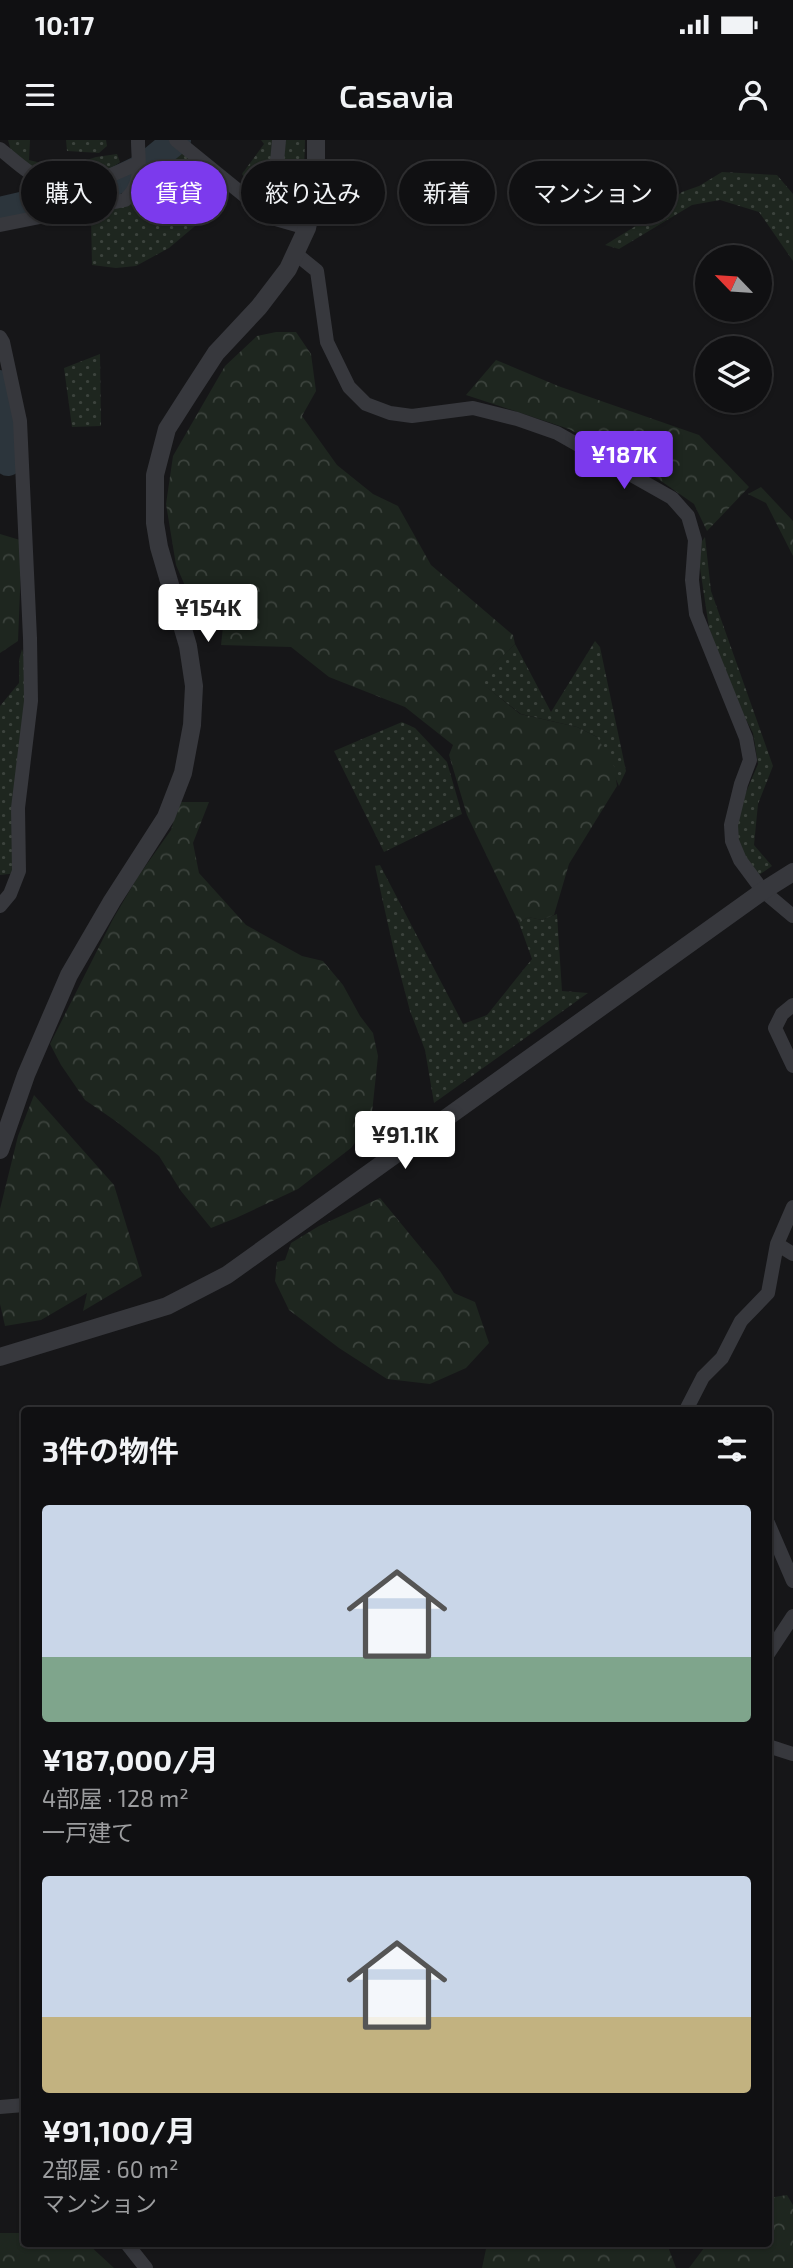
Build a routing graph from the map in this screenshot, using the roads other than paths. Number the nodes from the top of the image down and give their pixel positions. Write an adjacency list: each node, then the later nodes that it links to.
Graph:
1 (176, 140): 7 (street)
2 (279, 140): 6 (street)
3 (316, 140): 10 (street)
4 (0, 149): 5 (street)
5 (138, 152): 9 (street)
6 (277, 161)
7 (241, 193)
8 (293, 224): 10 (street)
9 (0, 225)
10 (307, 228): 11 (street)
11 (295, 253): 14 (street); 19 (street)
12 (0, 337): 15 (street)
13 (793, 872): 14 (street)
14 (763, 891): 16 (street); 23 (street)
15 (0, 906)
16 (793, 916)
17 (793, 1005): 18 (street)
18 (793, 1066)
19 (0, 1150)
20 (793, 1207): 21 (street)
21 (777, 1244): 22 (street); 24 (street)
22 (793, 1254)
23 (0, 1357)
24 (688, 1407)
25 (772, 1532): 26 (street)
26 (793, 1581)
27 (793, 1616): 28 (street)
28 (772, 1648)
29 (772, 1747): 30 (street)
30 (793, 1754)
31 (21, 2105): 32 (street)
32 (0, 2107)
33 (129, 2247): 34 (street)
34 (146, 2268)

